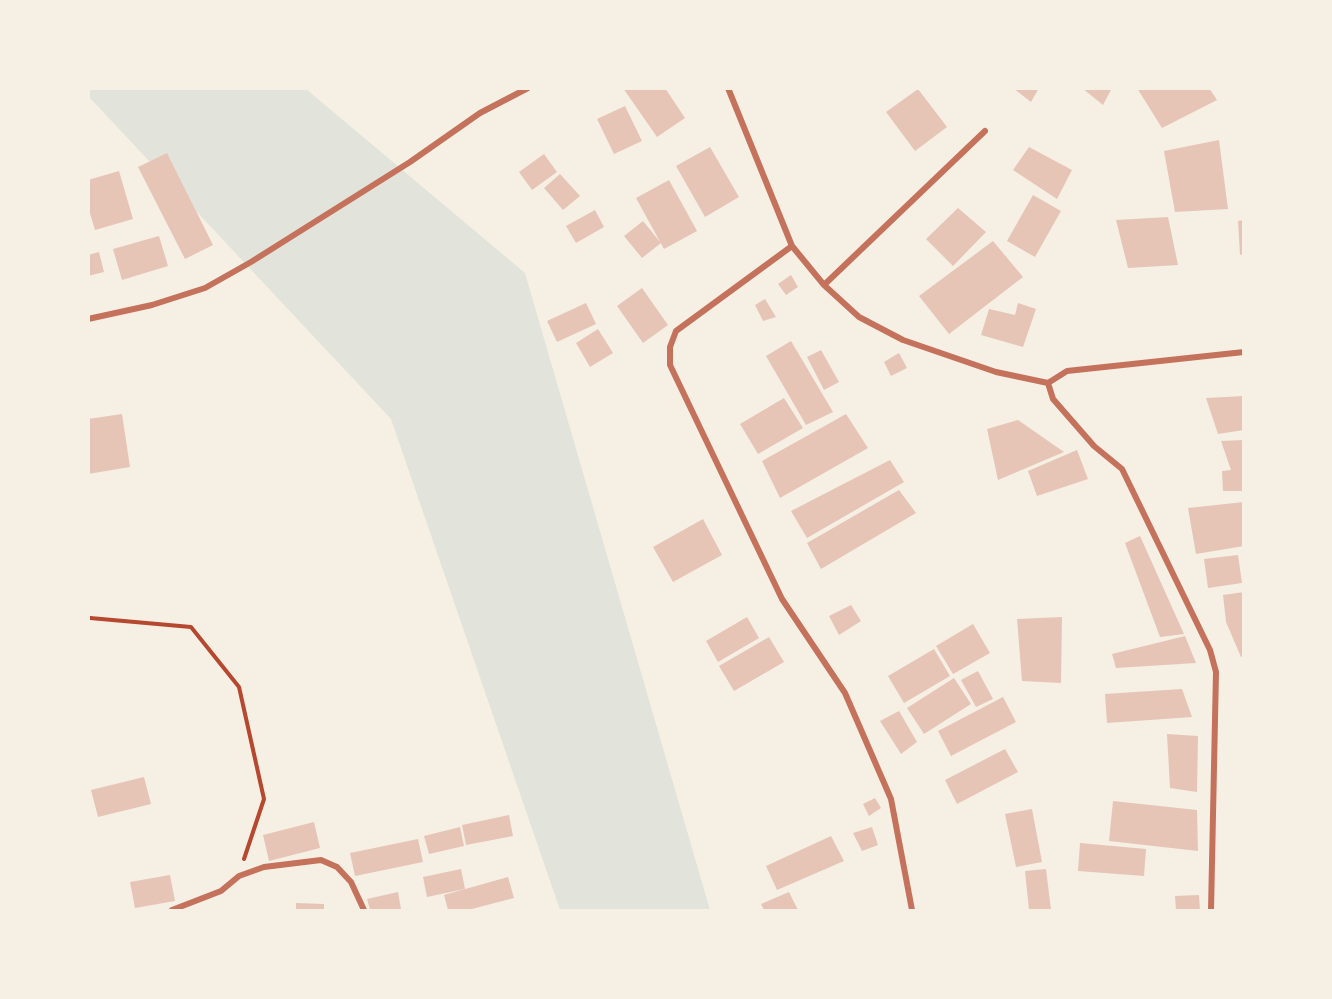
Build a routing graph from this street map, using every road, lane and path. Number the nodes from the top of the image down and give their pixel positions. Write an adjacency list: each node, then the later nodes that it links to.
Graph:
1 (528, 88): 6 (street)
2 (728, 88): 4 (street)
3 (985, 131): 5 (street)
4 (792, 246): 5 (street); 13 (street)
5 (824, 285): 8 (street)
6 (88, 319)
7 (1244, 352): 8 (street)
8 (1048, 383): 14 (street)
9 (90, 618): 10 (path)
10 (239, 876): 11 (street); 12 (street)
11 (172, 910)
12 (364, 910)
13 (912, 910)
14 (1211, 910)

